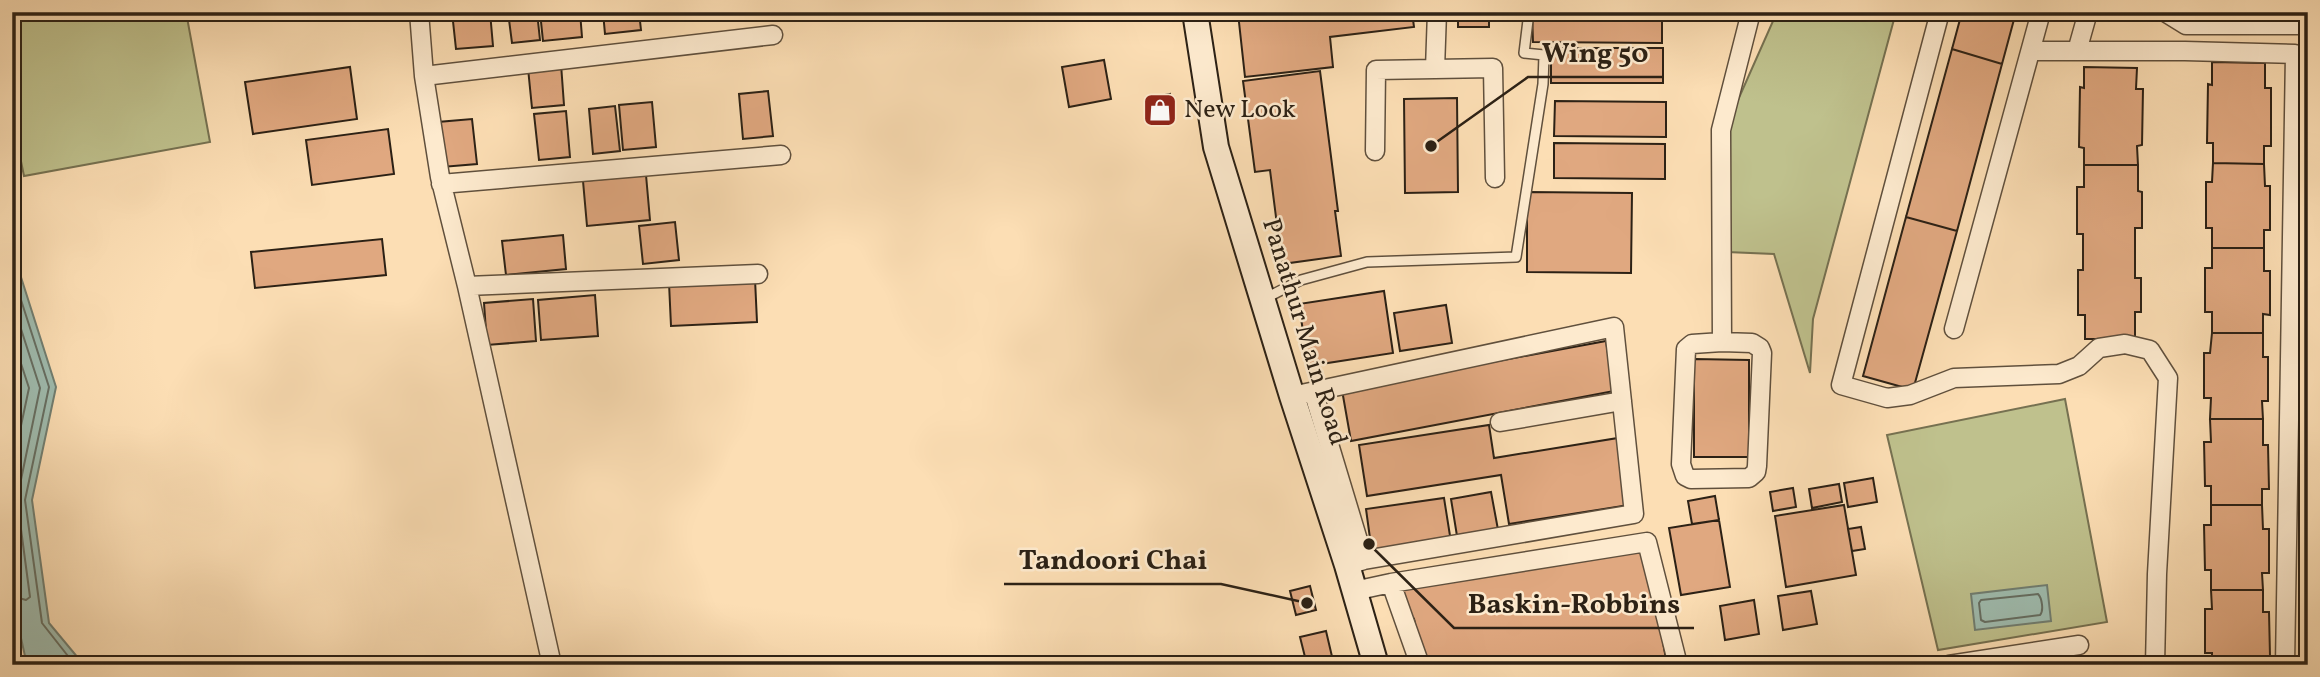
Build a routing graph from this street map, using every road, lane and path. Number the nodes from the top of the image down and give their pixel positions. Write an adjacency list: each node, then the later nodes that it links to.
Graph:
1 (419, 12): 17 (street)
2 (1224, 12): 10 (lane)
3 (1437, 12): 16 (street)
4 (1529, 12): 25 (lane)
5 (1751, 12): 27 (street)
6 (1940, 12): 42 (street)
7 (2042, 12): 14 (street)
8 (2088, 12): 15 (street)
9 (2165, 12): 11 (street)
10 (1196, 16): 25 (street, Panathur Main Road)
11 (2211, 18): 12 (street)
12 (2308, 25)
13 (773, 35): 17 (street)
14 (2031, 51): 15 (street); 26 (street)
15 (2077, 51): 24 (street)
16 (1435, 69): 18 (street); 20 (street)
17 (424, 76): 21 (street)
18 (1375, 150)
19 (781, 155): 21 (street)
20 (1495, 178)
21 (442, 184): 23 (street)
22 (758, 274): 23 (street)
23 (467, 286): 37 (street)
24 (2299, 298): 28 (street)
25 (1263, 299): 30 (street, Panathur Main Road)
26 (1954, 330)
27 (1722, 342): 27 (street)
28 (2289, 389): 29 (street); 43 (street)
29 (2308, 389)
30 (1302, 393): 31 (street); 33 (street, Panathur Main Road)
31 (1622, 401): 32 (street); 33 (street)
32 (1500, 422)
33 (1356, 563): 35 (street, Panathur Main Road)
34 (1391, 583): 35 (street); 39 (street); 40 (street)
35 (1354, 591): 38 (street, Panathur Main Road)
36 (2080, 645): 41 (street)
37 (552, 665)
38 (1376, 665)
39 (1420, 665)
40 (1678, 665)
41 (1949, 665)
42 (2155, 665)
43 (2285, 665)

